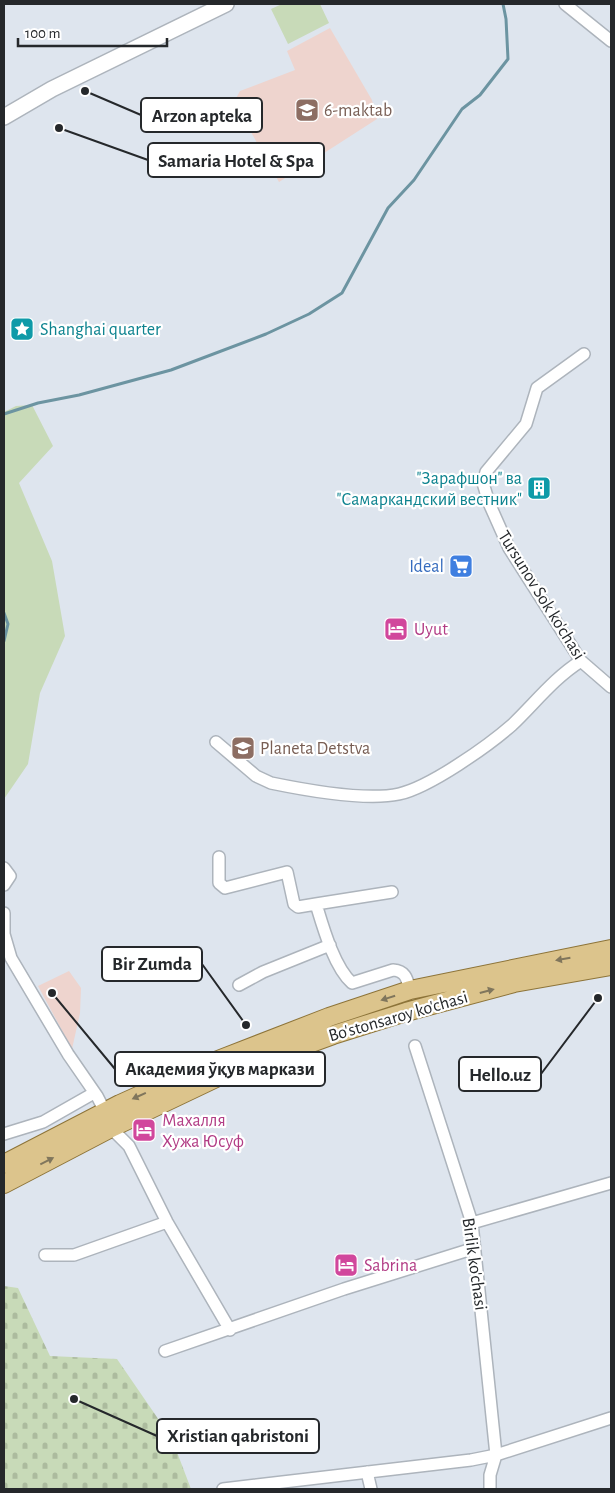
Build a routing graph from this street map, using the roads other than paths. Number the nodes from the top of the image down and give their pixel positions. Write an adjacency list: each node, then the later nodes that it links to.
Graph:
1 (226, 4): 4 (main road)
2 (565, 4): 3 (street)
3 (611, 41)
4 (4, 117)
5 (584, 354): 6 (street, Tursunov Sok ko'chasi)
6 (582, 661): 7 (street, Tursunov Sok ko'chasi); 8 (street)
7 (611, 687)
8 (216, 742)
9 (218, 857): 13 (street)
10 (4, 868): 11 (street)
11 (4, 885)
12 (392, 892): 13 (street)
13 (316, 904): 15 (street)
14 (4, 913): 21 (street)
15 (330, 945): 18 (street); 19 (street)
16 (611, 949): 19 (main road, Bo'stonsaroy ko'chasi, one-way to 19)
17 (611, 966): 22 (main road, Bo'stonsaroy ko'chasi, one-way to 17)
18 (239, 985)
19 (410, 990): 22 (main road, Bo'stonsaroy ko'chasi, one-way to 22)
20 (415, 1046): 28 (street, Birlik ko'chasi)
21 (94, 1093): 22 (street); 23 (street)
22 (109, 1119): 24 (main road, Bo'stonsaroy ko'chasi); 26 (main road, Bo'stonsaroy ko'chasi, one-way to 22); 27 (street)
23 (4, 1134)
24 (4, 1164)
25 (611, 1183): 28 (street)
26 (4, 1184)
27 (167, 1222): 30 (street); 31 (street)
28 (472, 1223): 29 (street, Birlik ko'chasi)
29 (475, 1248): 31 (street); 34 (street, Birlik ko'chasi)
30 (45, 1255)
31 (230, 1330): 32 (street)
32 (165, 1351)
33 (611, 1418): 34 (street)
34 (496, 1455): 35 (street); 38 (street, Birlik ko'chasi)
35 (367, 1472): 36 (street); 37 (street)
36 (223, 1489)
37 (370, 1489)
38 (490, 1489)

